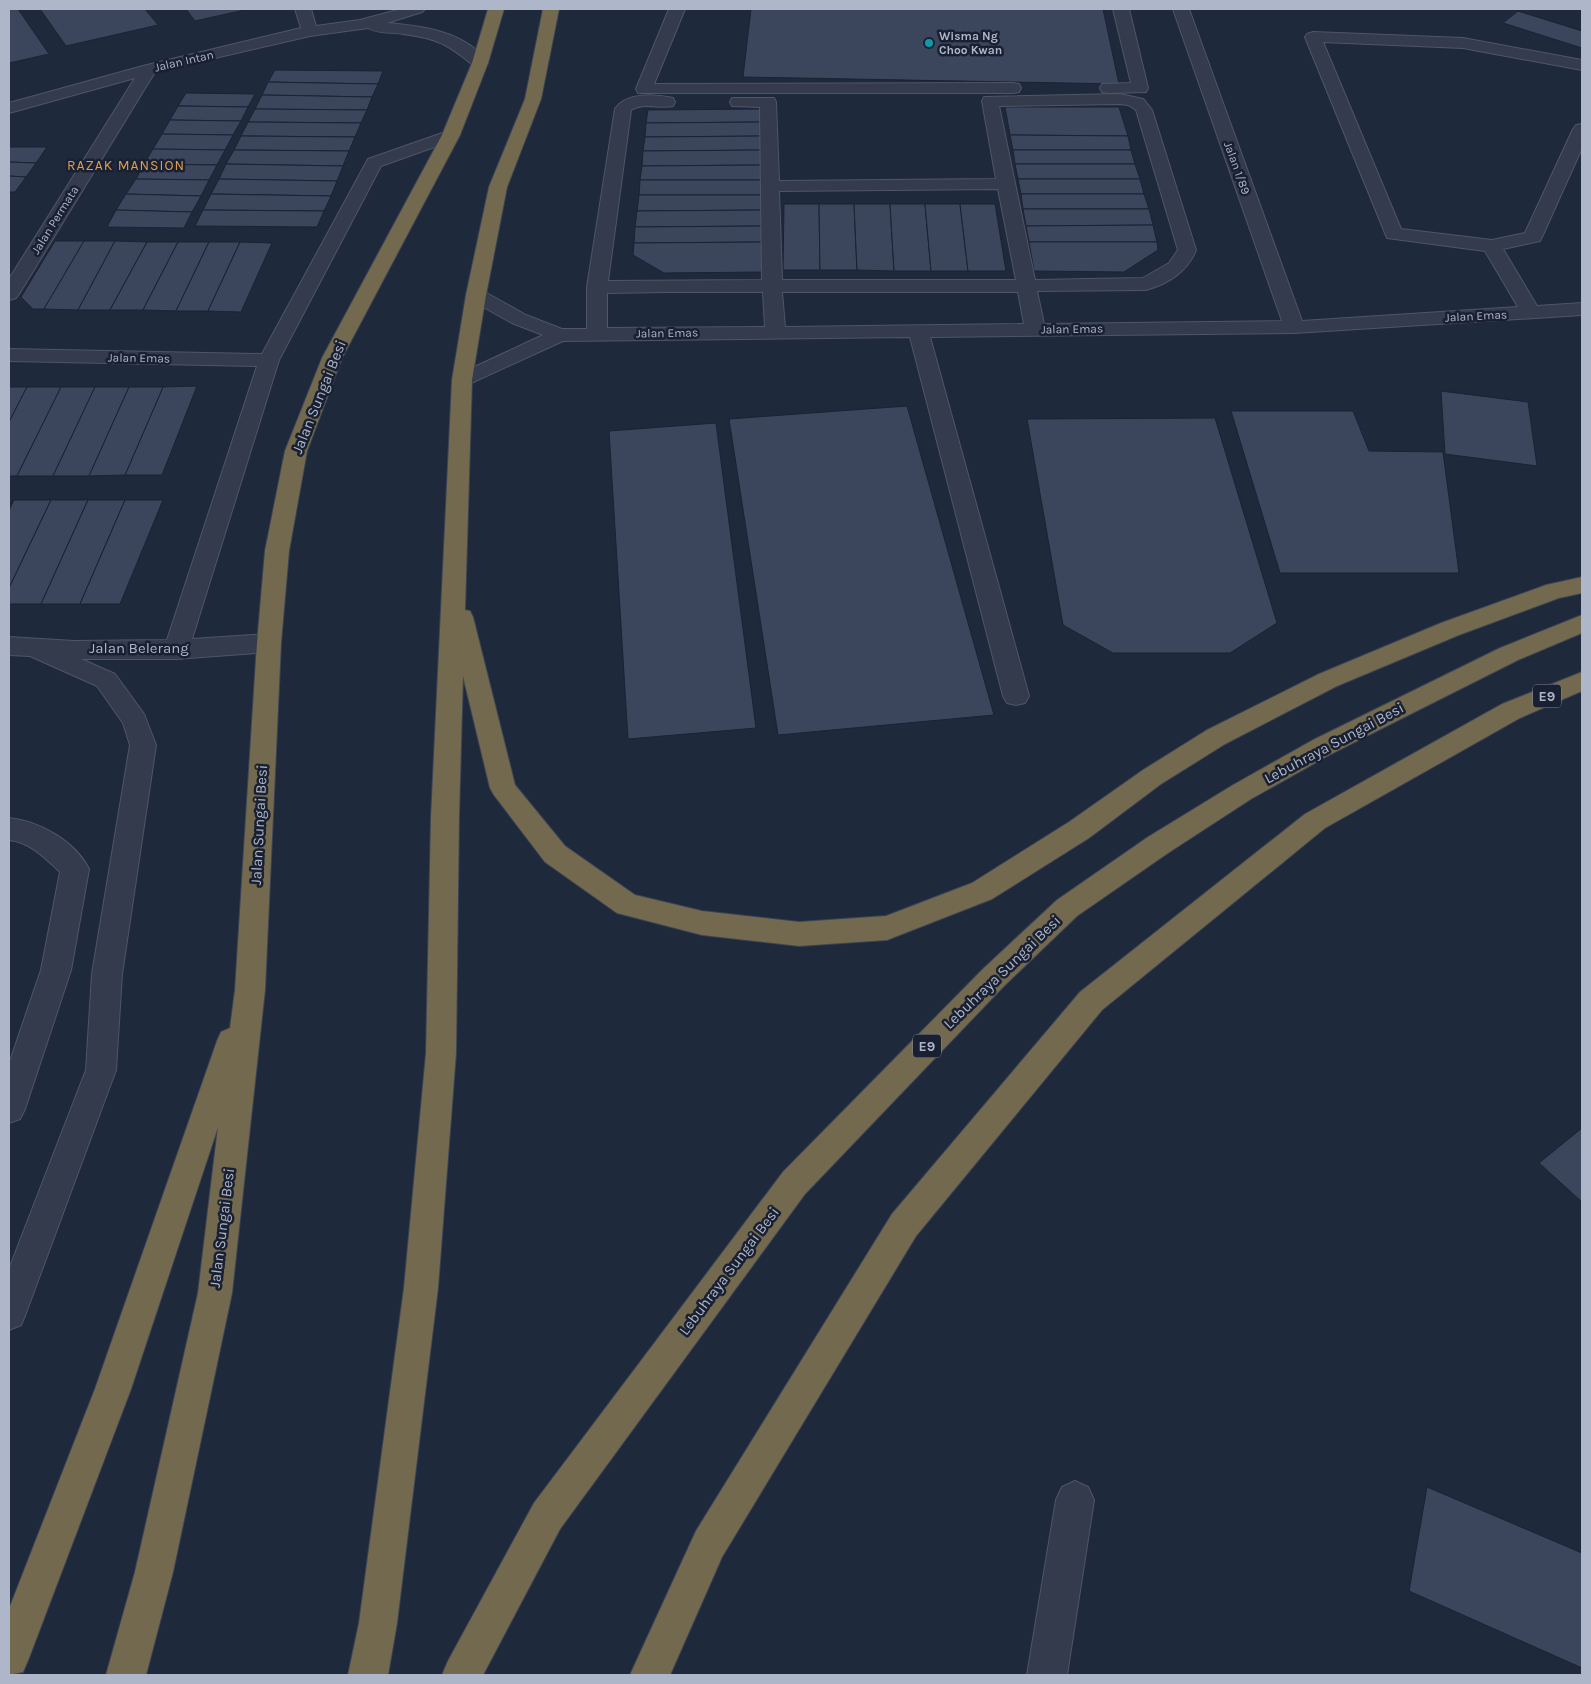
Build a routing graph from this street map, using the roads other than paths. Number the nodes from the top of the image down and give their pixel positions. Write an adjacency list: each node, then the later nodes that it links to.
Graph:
1 (303, 9): 9 (street)
2 (417, 9): 8 (street, Jalan Intan)
3 (496, 9): 10 (highway, Jalan Sungai Besi)
4 (551, 9): 25 (highway)
5 (677, 9): 6 (street)
6 (1121, 9)
7 (1181, 9): 28 (street, Jalan 1/89)
8 (361, 25): 9 (street, Jalan Intan); 10 (street, Jalan Intan)
9 (310, 31): 12 (street, Jalan Intan)
10 (480, 63): 17 (highway, Jalan Sungai Besi)
11 (1582, 65): 20 (street)
12 (149, 69): 15 (street, Jalan Intan); 24 (street, Jalan Permata)
13 (990, 101): 14 (street); 18 (street); 23 (street)
14 (912, 102)
15 (9, 108)
16 (1582, 129): 20 (street)
17 (451, 136): 35 (street); 40 (highway, Jalan Sungai Besi)
18 (1006, 184): 19 (street); 23 (street)
19 (770, 186): 21 (street); 22 (street)
20 (1492, 246): 27 (street)
21 (772, 285): 22 (street); 23 (street); 31 (street)
22 (597, 287): 32 (street)
23 (1026, 287): 29 (street)
24 (9, 294)
25 (476, 295): 33 (street, Jalan Emas); 36 (highway)
26 (1582, 309): 27 (street, Jalan Emas)
27 (1531, 313): 28 (street, Jalan Emas)
28 (1294, 327): 29 (street, Jalan Emas)
29 (1035, 329): 30 (street, Jalan Emas)
30 (918, 330): 31 (street, Jalan Emas); 44 (street)
31 (776, 331): 32 (street, Jalan Emas)
32 (597, 334): 33 (street, Jalan Emas)
33 (560, 335): 36 (street, Jalan Emas)
34 (9, 355): 35 (street, Jalan Emas)
35 (269, 360): 42 (street)
36 (462, 380): 37 (highway)
37 (453, 584): 38 (highway); 52 (highway)
38 (1582, 585)
39 (1582, 623): 53 (highway, Lebuhraya Sungai Besi / E9)
40 (269, 642): 42 (street, Jalan Belerang); 46 (highway, Jalan Sungai Besi)
41 (22, 647): 42 (street, Jalan Belerang); 48 (street)
42 (176, 650)
43 (1582, 681): 54 (highway, E9)
44 (1016, 696)
45 (9, 829): 47 (street)
46 (250, 990): 50 (highway); 51 (highway, Jalan Sungai Besi)
47 (9, 1109)
48 (9, 1313)
49 (1075, 1500): 55 (street)
50 (9, 1658)
51 (126, 1675)
52 (368, 1675)
53 (462, 1675)
54 (650, 1675)
55 (1047, 1675)

